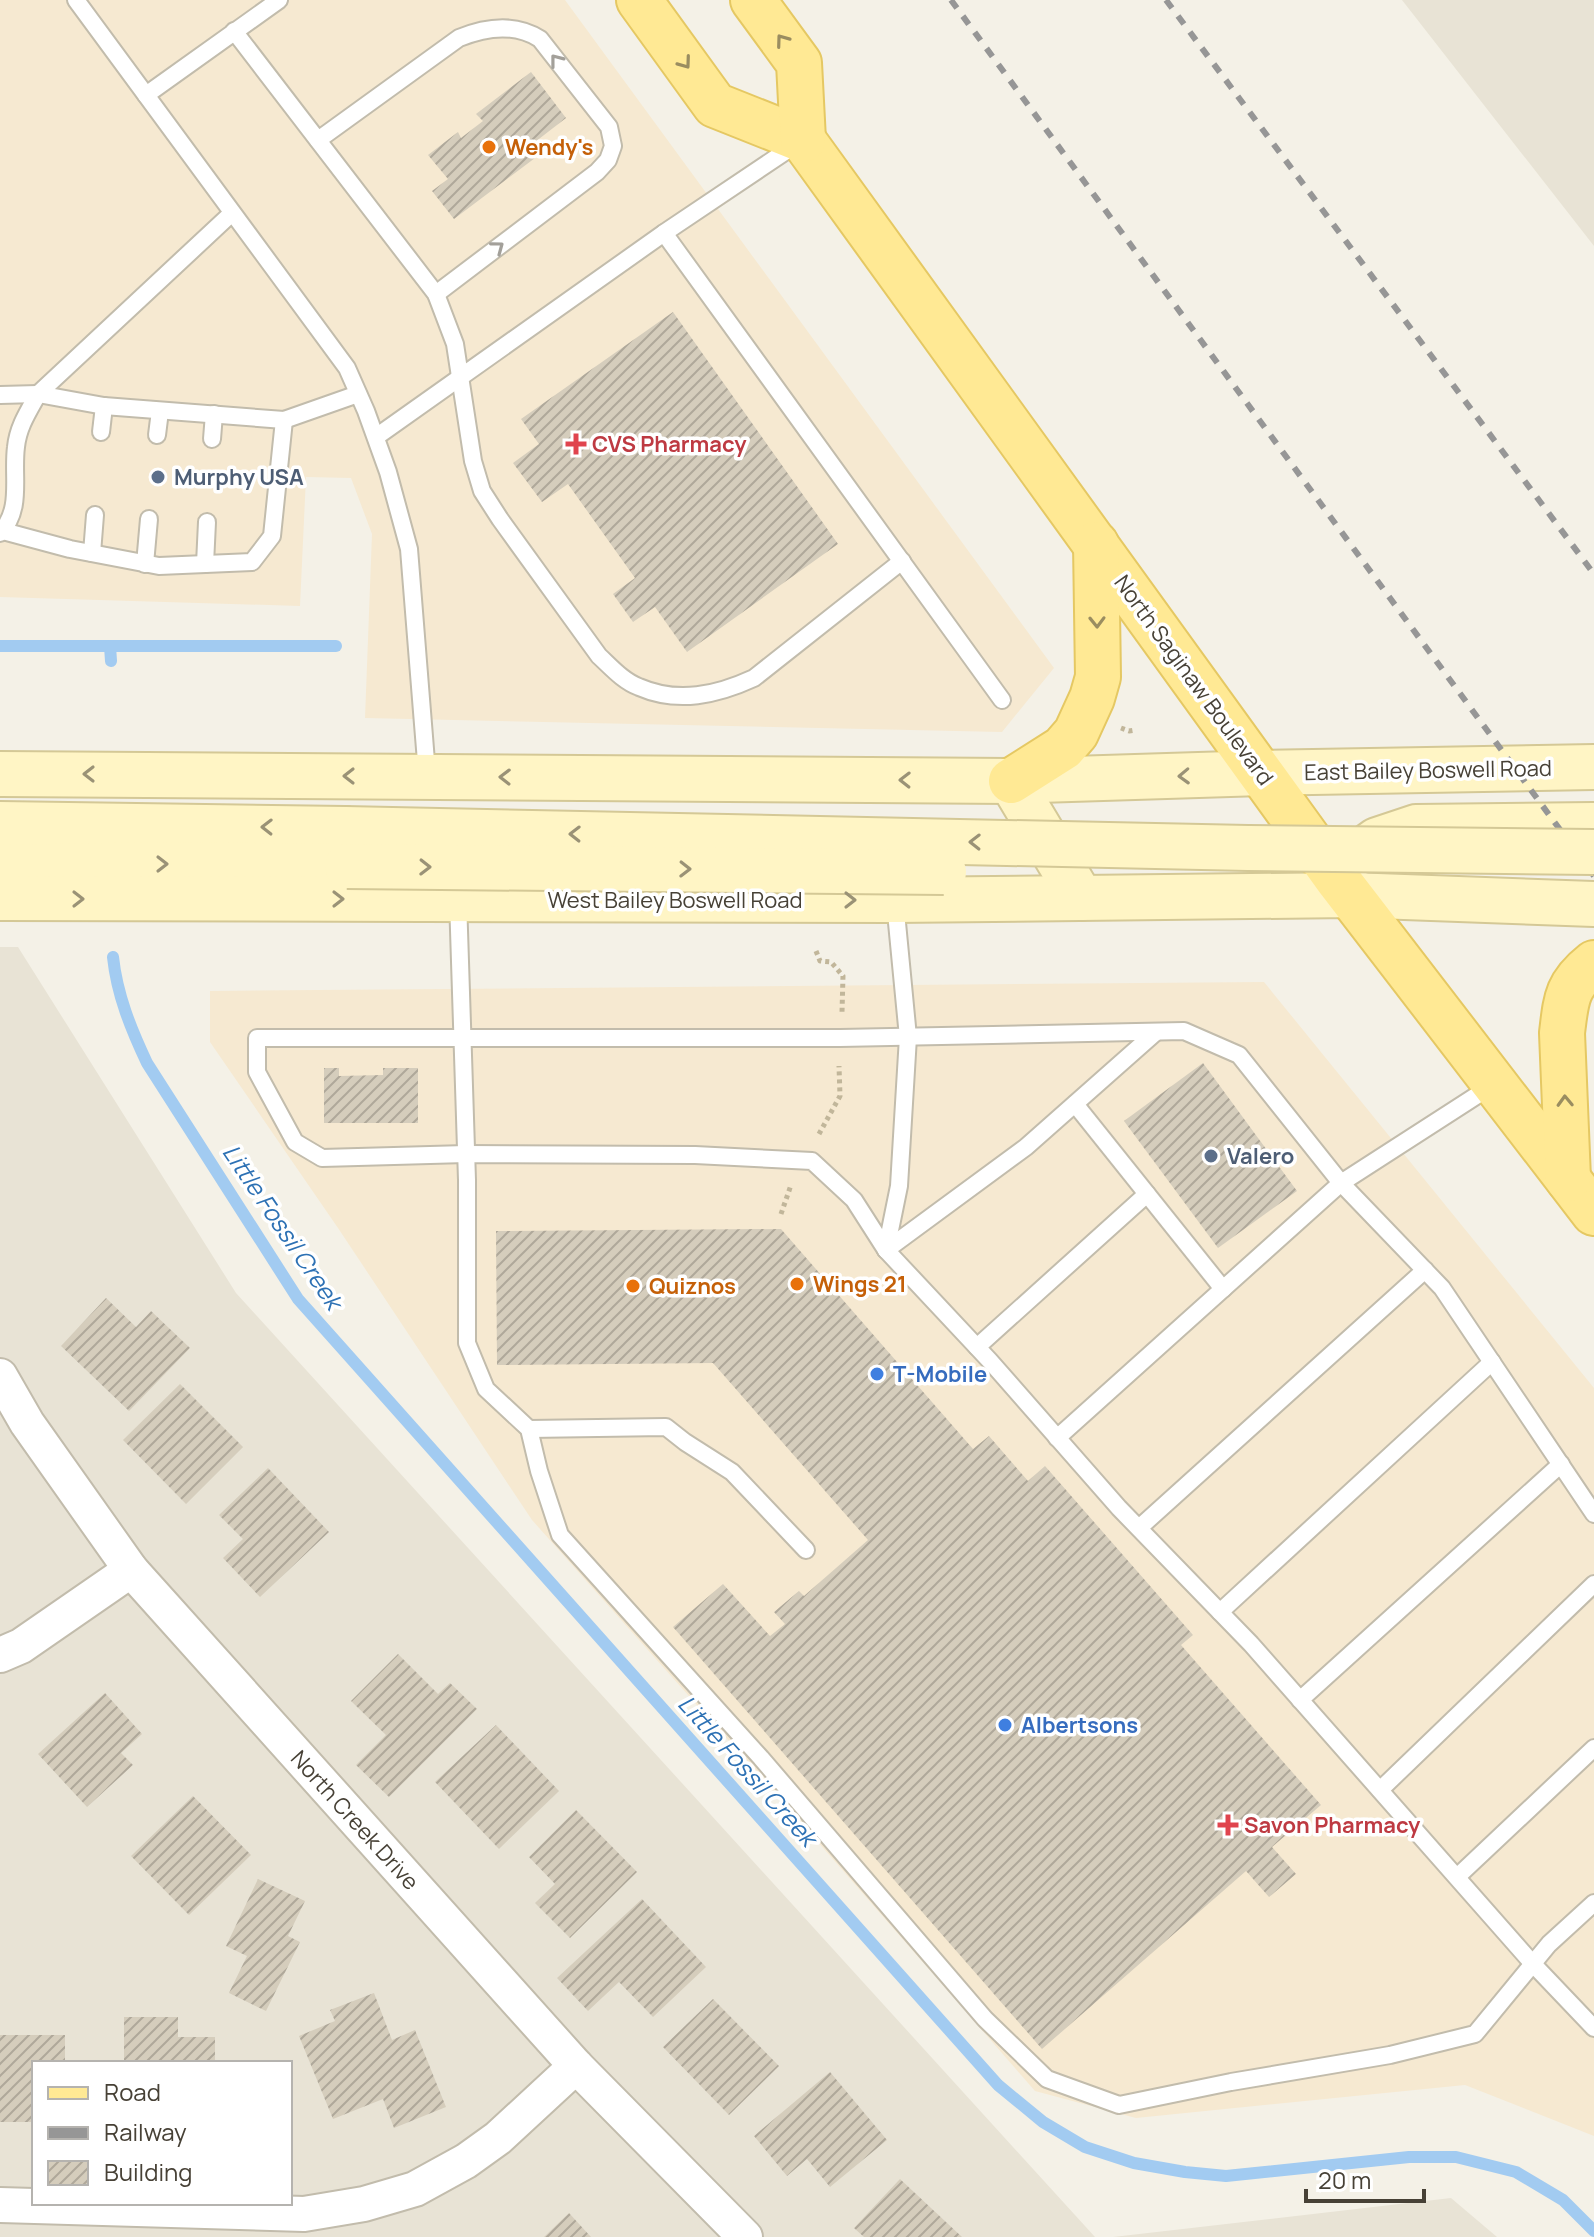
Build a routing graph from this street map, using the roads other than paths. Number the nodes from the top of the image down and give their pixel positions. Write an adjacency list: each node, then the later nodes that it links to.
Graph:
1 (76, 0): 6 (lane)
2 (279, 0): 5 (lane)
3 (639, 0): 8 (main road, one-way to 8)
4 (753, 0): 8 (main road, one-way to 4)
5 (234, 31): 6 (lane); 7 (lane)
6 (146, 95): 9 (lane)
7 (318, 140): 11 (lane); 11 (lane, one-way to 7)
8 (803, 140): 10 (lane); 28 (main road, North Saginaw Boulevard)
9 (232, 213): 13 (lane); 14 (lane)
10 (664, 233): 12 (lane); 30 (lane)
11 (436, 294): 12 (lane)
12 (459, 379): 22 (lane); 30 (lane)
13 (38, 394): 15 (lane); 16 (lane); 27 (lane)
14 (358, 394): 19 (lane); 22 (lane)
15 (0, 395)
16 (104, 406): 17 (lane); 20 (lane)
17 (160, 411): 18 (lane); 21 (lane)
18 (214, 414): 19 (lane); 23 (lane)
19 (284, 420): 32 (lane)
20 (101, 432)
21 (157, 435)
22 (376, 437): 37 (lane)
23 (212, 439)
24 (95, 515): 29 (lane)
25 (149, 519): 31 (lane)
26 (207, 522): 32 (lane)
27 (1, 532): 29 (lane)
28 (1096, 544): 35 (main road, North Saginaw Boulevard); 38 (main road, one-way to 38)
29 (92, 553): 31 (lane)
30 (902, 561): 33 (lane)
31 (145, 564): 32 (lane)
32 (205, 564)
33 (1002, 700)
34 (1594, 767): 35 (main road, East Bailey Boswell Road)
35 (1262, 773): 38 (main road, one-way to 38); 44 (main road, North Saginaw Boulevard)
36 (0, 774): 37 (main road, one-way to 36)
37 (427, 776): 38 (main road, one-way to 37)
38 (1011, 781): 47 (main road)
39 (0, 824): 41 (main road, West Bailey Boswell Road, one-way to 39)
40 (1594, 825): 44 (main road)
41 (346, 847): 43 (main road, West Bailey Boswell Road, one-way to 41); 44 (main road, West Bailey Boswell Road, bridge)
42 (1594, 852): 44 (main road, bridge)
43 (0, 867)
44 (1330, 875): 45 (main road); 47 (main road, West Bailey Boswell Road); 50 (main road); 55 (main road, North Saginaw Boulevard)
45 (1594, 878)
46 (0, 898): 48 (main road, West Bailey Boswell Road, one-way to 48)
47 (1081, 898): 49 (main road, West Bailey Boswell Road)
48 (458, 899): 49 (main road, West Bailey Boswell Road, one-way to 49); 54 (lane)
49 (895, 900): 53 (lane)
50 (1594, 904)
51 (1594, 963): 58 (main road, one-way to 51)
52 (1156, 1032): 53 (lane); 56 (lane); 59 (lane)
53 (908, 1037): 54 (lane); 62 (lane)
54 (463, 1040): 57 (lane); 57 (lane)
55 (1495, 1084): 58 (main road, North Saginaw Boulevard); 59 (lane)
56 (1075, 1104): 60 (lane); 62 (lane)
57 (466, 1154): 62 (lane); 68 (lane)
58 (1568, 1179): 61 (main road, North Saginaw Boulevard)
59 (1341, 1183): 63 (lane); 64 (lane)
60 (1147, 1194): 64 (lane); 65 (lane)
61 (1594, 1213)
62 (886, 1250): 65 (lane)
63 (1425, 1270): 66 (lane); 72 (lane)
64 (1223, 1289): 69 (lane)
65 (977, 1347): 69 (lane)
66 (1492, 1362): 70 (lane); 76 (lane)
67 (0, 1376): 74 (street, North Creek Drive)
68 (529, 1429): 73 (lane); 83 (lane)
69 (1057, 1438): 72 (lane)
70 (1561, 1464): 71 (lane); 78 (lane)
71 (1594, 1514)
72 (1139, 1528): 76 (lane)
73 (806, 1550)
74 (131, 1570): 77 (street); 85 (street, North Creek Drive)
75 (1594, 1584): 80 (lane)
76 (1220, 1612): 78 (lane)
77 (0, 1655)
78 (1300, 1700): 80 (lane)
79 (1594, 1748): 81 (lane)
80 (1380, 1790): 81 (lane)
81 (1457, 1877): 83 (lane)
82 (1594, 1903): 83 (lane)
83 (1533, 1964): 84 (lane)
84 (1594, 2028)
85 (576, 2066): 86 (street); 87 (street, North Creek Drive)
86 (0, 2205)
87 (745, 2237)

